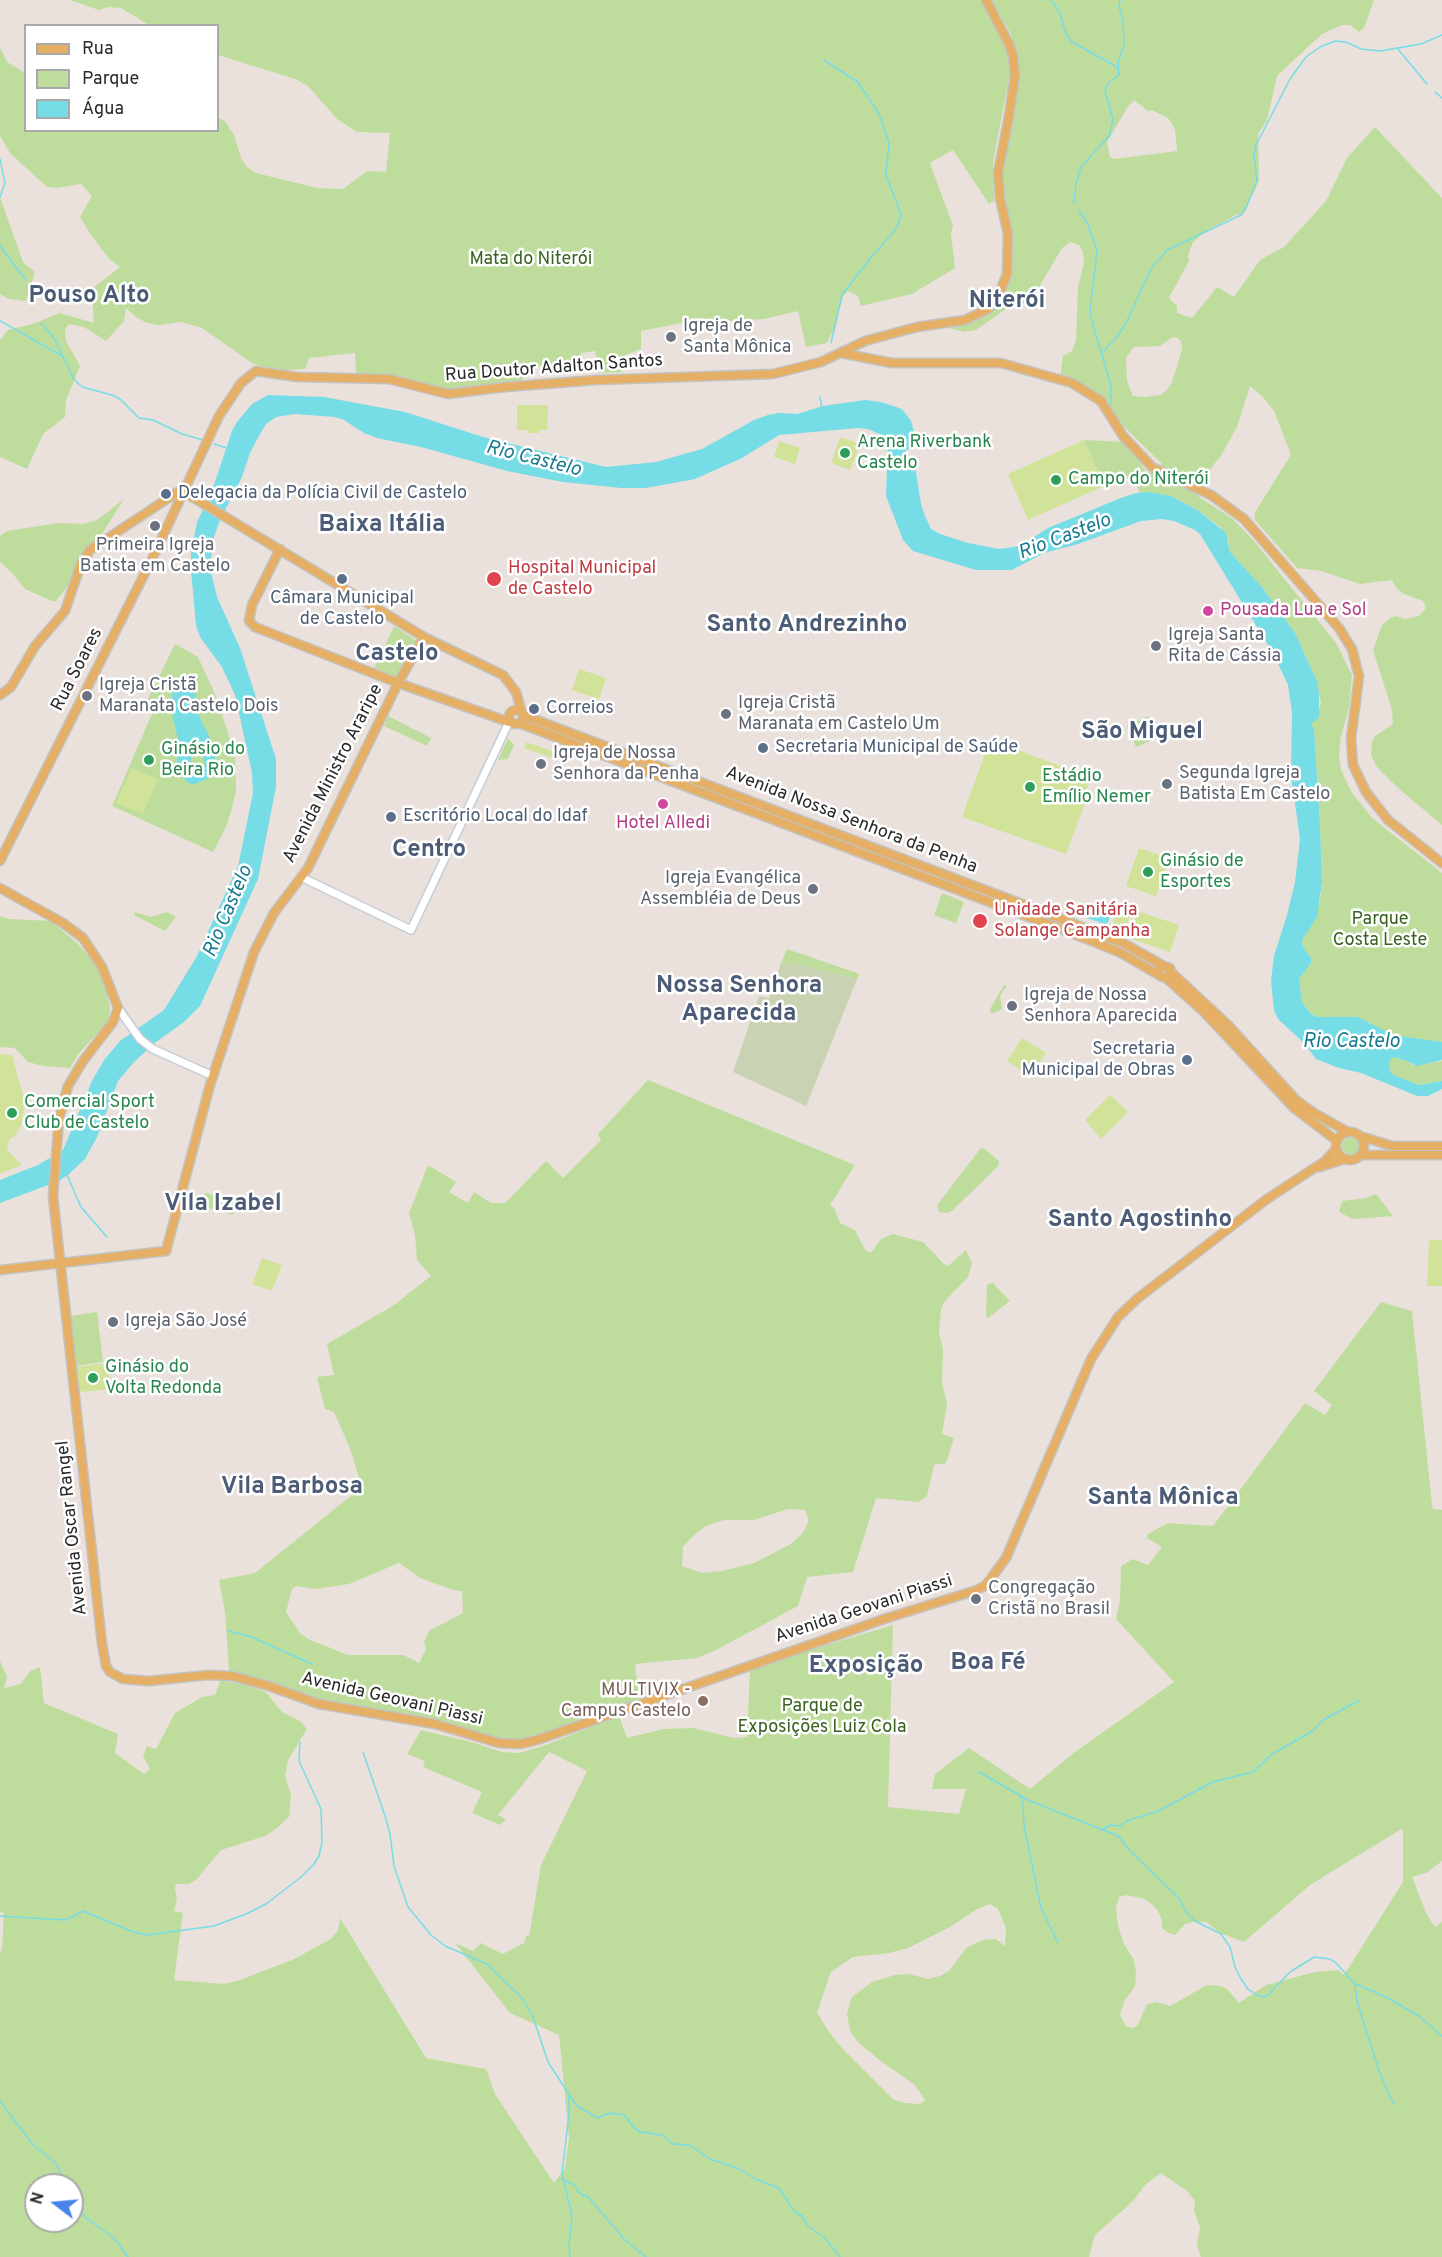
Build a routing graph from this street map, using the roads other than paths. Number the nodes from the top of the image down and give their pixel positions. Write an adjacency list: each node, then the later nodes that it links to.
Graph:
1 (986, 0): 2 (main road, Rua Doutor Adalton Santos)
2 (840, 353): 3 (main road, Rua Doutor Adalton Santos); 12 (main road)
3 (184, 492): 4 (main road); 7 (main road); 11 (main road, Rua Soares)
4 (280, 549): 5 (main road); 6 (main road)
5 (424, 637): 6 (main road, Avenida Ministro Araripe); 8 (main road)
6 (398, 683): 8 (main road); 13 (main road, Avenida Ministro Araripe)
7 (0, 695)
8 (518, 718): 9 (main road, Avenida Nossa Senhora da Penha); 10 (main road, Avenida Nossa Senhora da Penha); 13 (street)
9 (576, 734): 10 (main road); 15 (main road, Avenida Nossa Senhora da Penha)
10 (572, 744): 16 (main road, Avenida Nossa Senhora da Penha)
11 (0, 861)
12 (1442, 863)
13 (301, 877): 19 (main road, Avenida Ministro Araripe)
14 (0, 888): 18 (main road)
15 (1125, 944): 16 (main road); 17 (main road, Avenida Nossa Senhora da Penha)
16 (1121, 953): 17 (main road, Avenida Nossa Senhora da Penha)
17 (1165, 973): 20 (main road, Avenida Nossa Senhora da Penha)
18 (118, 1008): 19 (street); 29 (main road, Avenida Oscar Rangel)
19 (213, 1076): 29 (main road, Avenida Ministro Araripe)
20 (1289, 1099): 21 (main road, Avenida Nossa Senhora da Penha); 23 (main road, Avenida Nossa Senhora da Penha)
21 (1348, 1132): 22 (main road); 23 (main road)
22 (1360, 1136): 24 (main road); 25 (main road)
23 (1337, 1145): 27 (main road); 28 (main road, Avenida Geovani Piassi)
24 (1442, 1146)
25 (1361, 1155): 26 (main road); 27 (main road)
26 (1442, 1155)
27 (1345, 1159): 28 (main road, Avenida Geovani Piassi)
28 (1317, 1168): 31 (main road, Avenida Geovani Piassi)
29 (59, 1264): 30 (main road); 31 (main road, Avenida Oscar Rangel)
30 (0, 1270)
31 (224, 1675)

